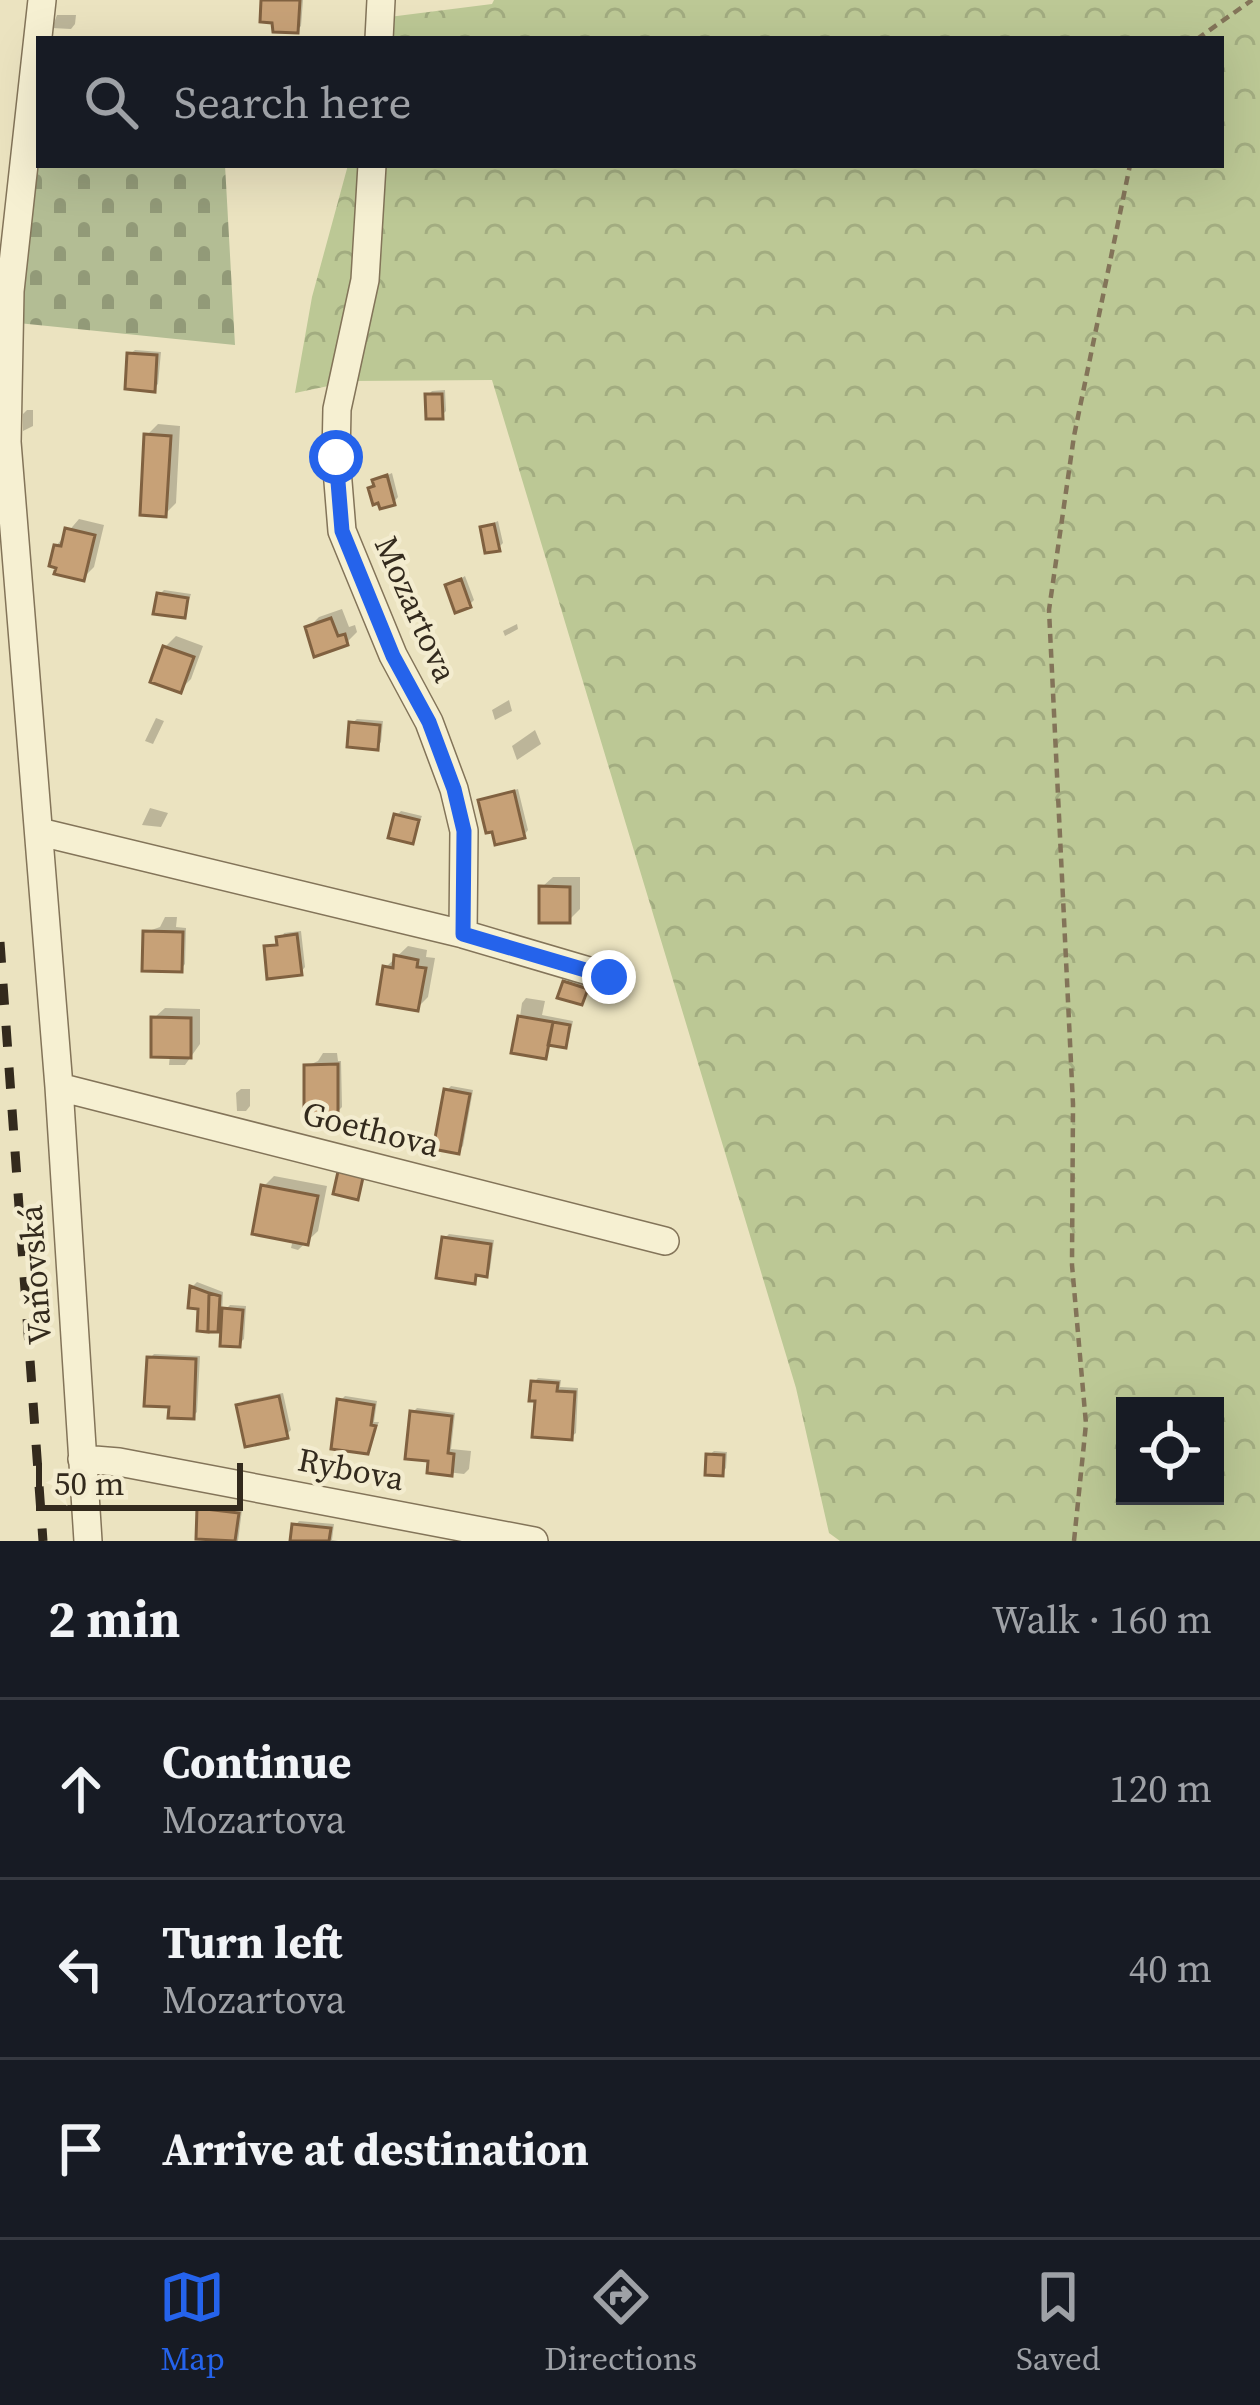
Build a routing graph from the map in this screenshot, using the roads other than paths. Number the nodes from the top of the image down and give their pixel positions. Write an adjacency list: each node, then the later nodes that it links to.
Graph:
1 (42, 0): 3 (street, Vaňovská)
2 (381, 0): 4 (street)
3 (38, 36)
4 (379, 36)
5 (36, 55): 7 (street, Vaňovská)
6 (372, 168): 9 (street, Mozartova)
7 (13, 638): 8 (street, Vaňovská)
8 (40, 832): 9 (street); 11 (street, Vaňovská)
9 (463, 934): 10 (street)
10 (609, 977)
11 (59, 1087): 12 (street, Goethova); 13 (street, Vaňovská)
12 (665, 1240)
13 (82, 1459): 14 (street, Vaňovská); 15 (street, Rybova)
14 (88, 1541)
15 (534, 1541)

